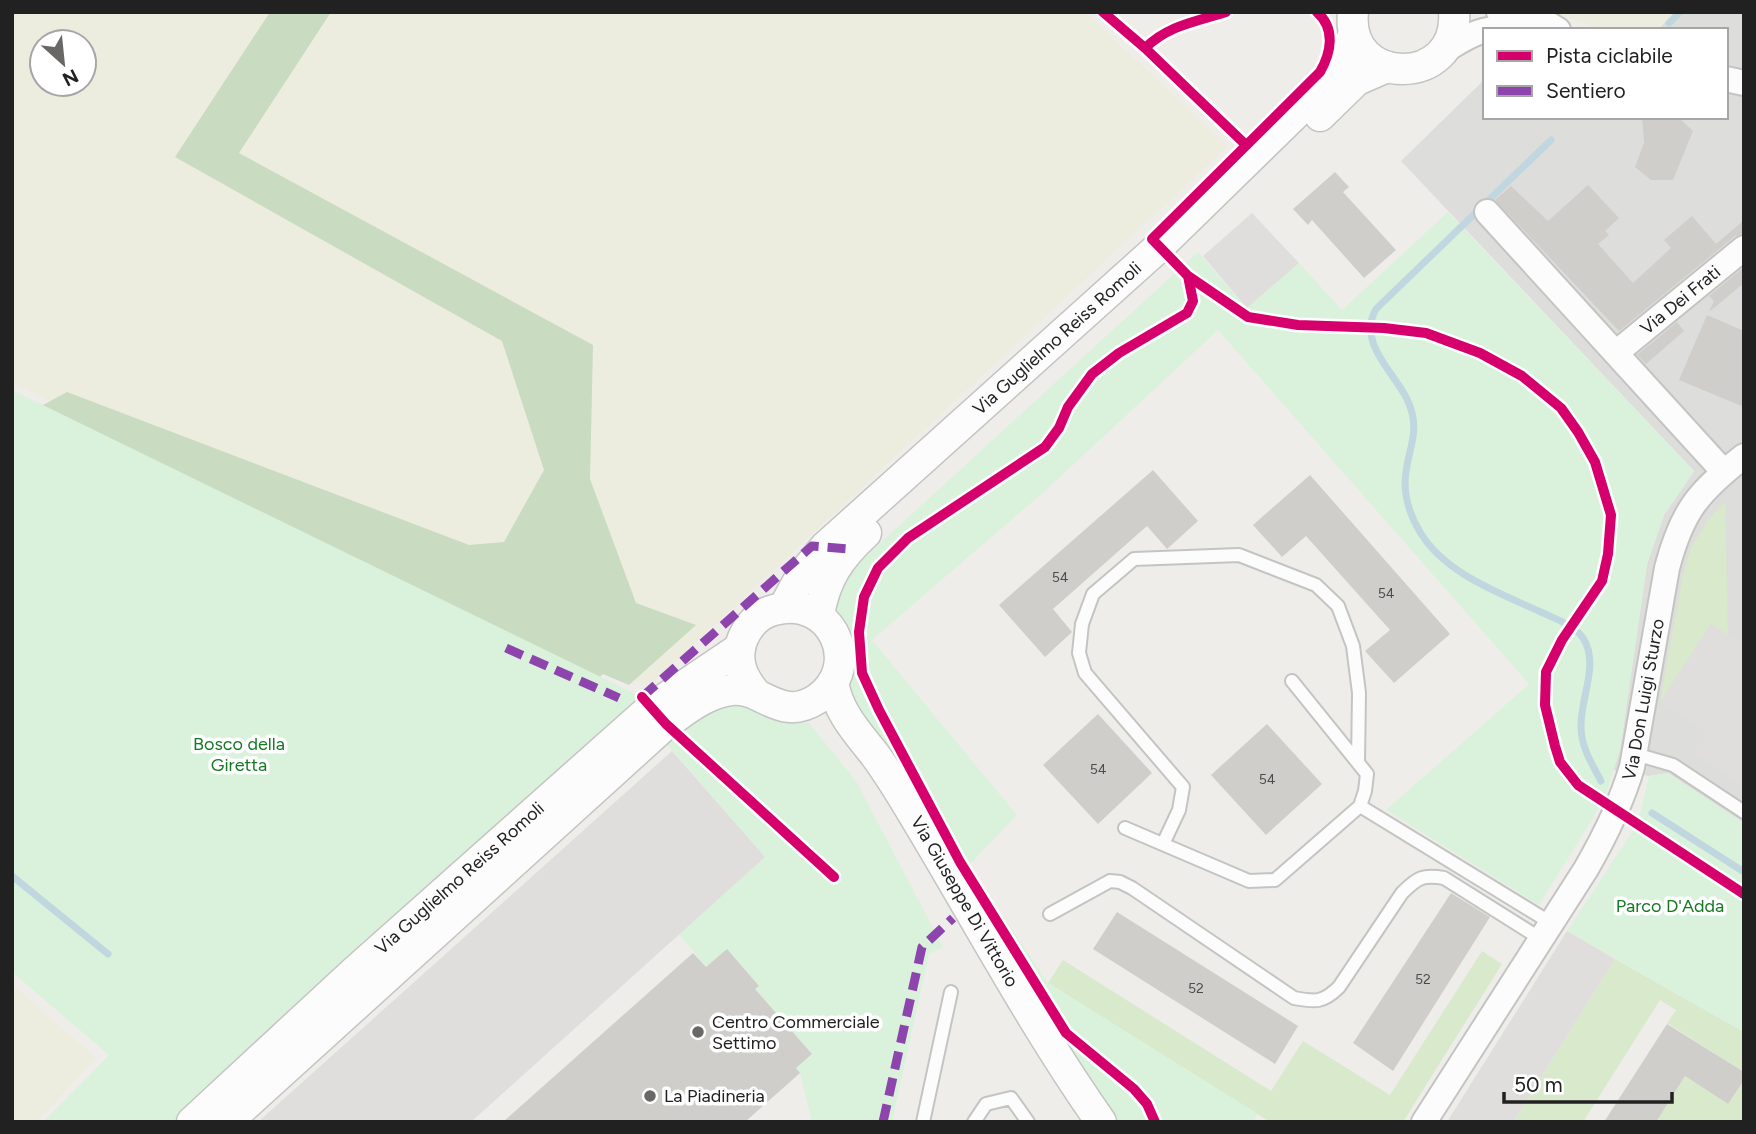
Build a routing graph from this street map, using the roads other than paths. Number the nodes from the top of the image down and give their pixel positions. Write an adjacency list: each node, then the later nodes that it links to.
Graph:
1 (1454, 12): 6 (street)
2 (1499, 12): 4 (street)
3 (1350, 21): 7 (street); 12 (street, Via Guglielmo Reiss Romoli)
4 (1548, 21)
5 (1483, 30): 6 (street)
6 (1442, 52): 7 (street)
7 (1387, 67): 13 (street, Via Guglielmo Reiss Romoli)
8 (1487, 212): 10 (street)
9 (1744, 248): 10 (street, Via Dei Frati)
10 (1617, 352): 11 (street)
11 (1734, 464): 19 (street, Via Don Luigi Sturzo)
12 (784, 607): 13 (street); 14 (street)
13 (819, 615): 16 (street)
14 (740, 648): 17 (street); 27 (street, Via Guglielmo Reiss Romoli)
15 (1292, 681): 20 (lane)
16 (833, 682): 18 (street); 36 (street, Via Giuseppe Di Vittorio)
17 (757, 695): 18 (street); 31 (street, Via Guglielmo Reiss Romoli)
18 (802, 705): 35 (street, Via Giuseppe Di Vittorio)
19 (1635, 754): 22 (lane); 26 (street, Via Don Luigi Sturzo)
20 (1358, 763): 21 (lane); 24 (lane)
21 (1360, 806): 24 (lane); 26 (lane)
22 (1744, 812)
23 (1125, 828): 24 (lane)
24 (1163, 844)
25 (1050, 914): 26 (lane)
26 (1546, 931): 37 (street, Via Don Luigi Sturzo)
27 (354, 972): 29 (street, Via Guglielmo Reiss Romoli); 30 (street)
28 (951, 992): 32 (lane)
29 (192, 1122)
30 (208, 1122)
31 (227, 1122)
32 (923, 1122)
33 (974, 1122): 34 (lane)
34 (1028, 1122)
35 (1080, 1122)
36 (1101, 1122)
37 (1424, 1122)

